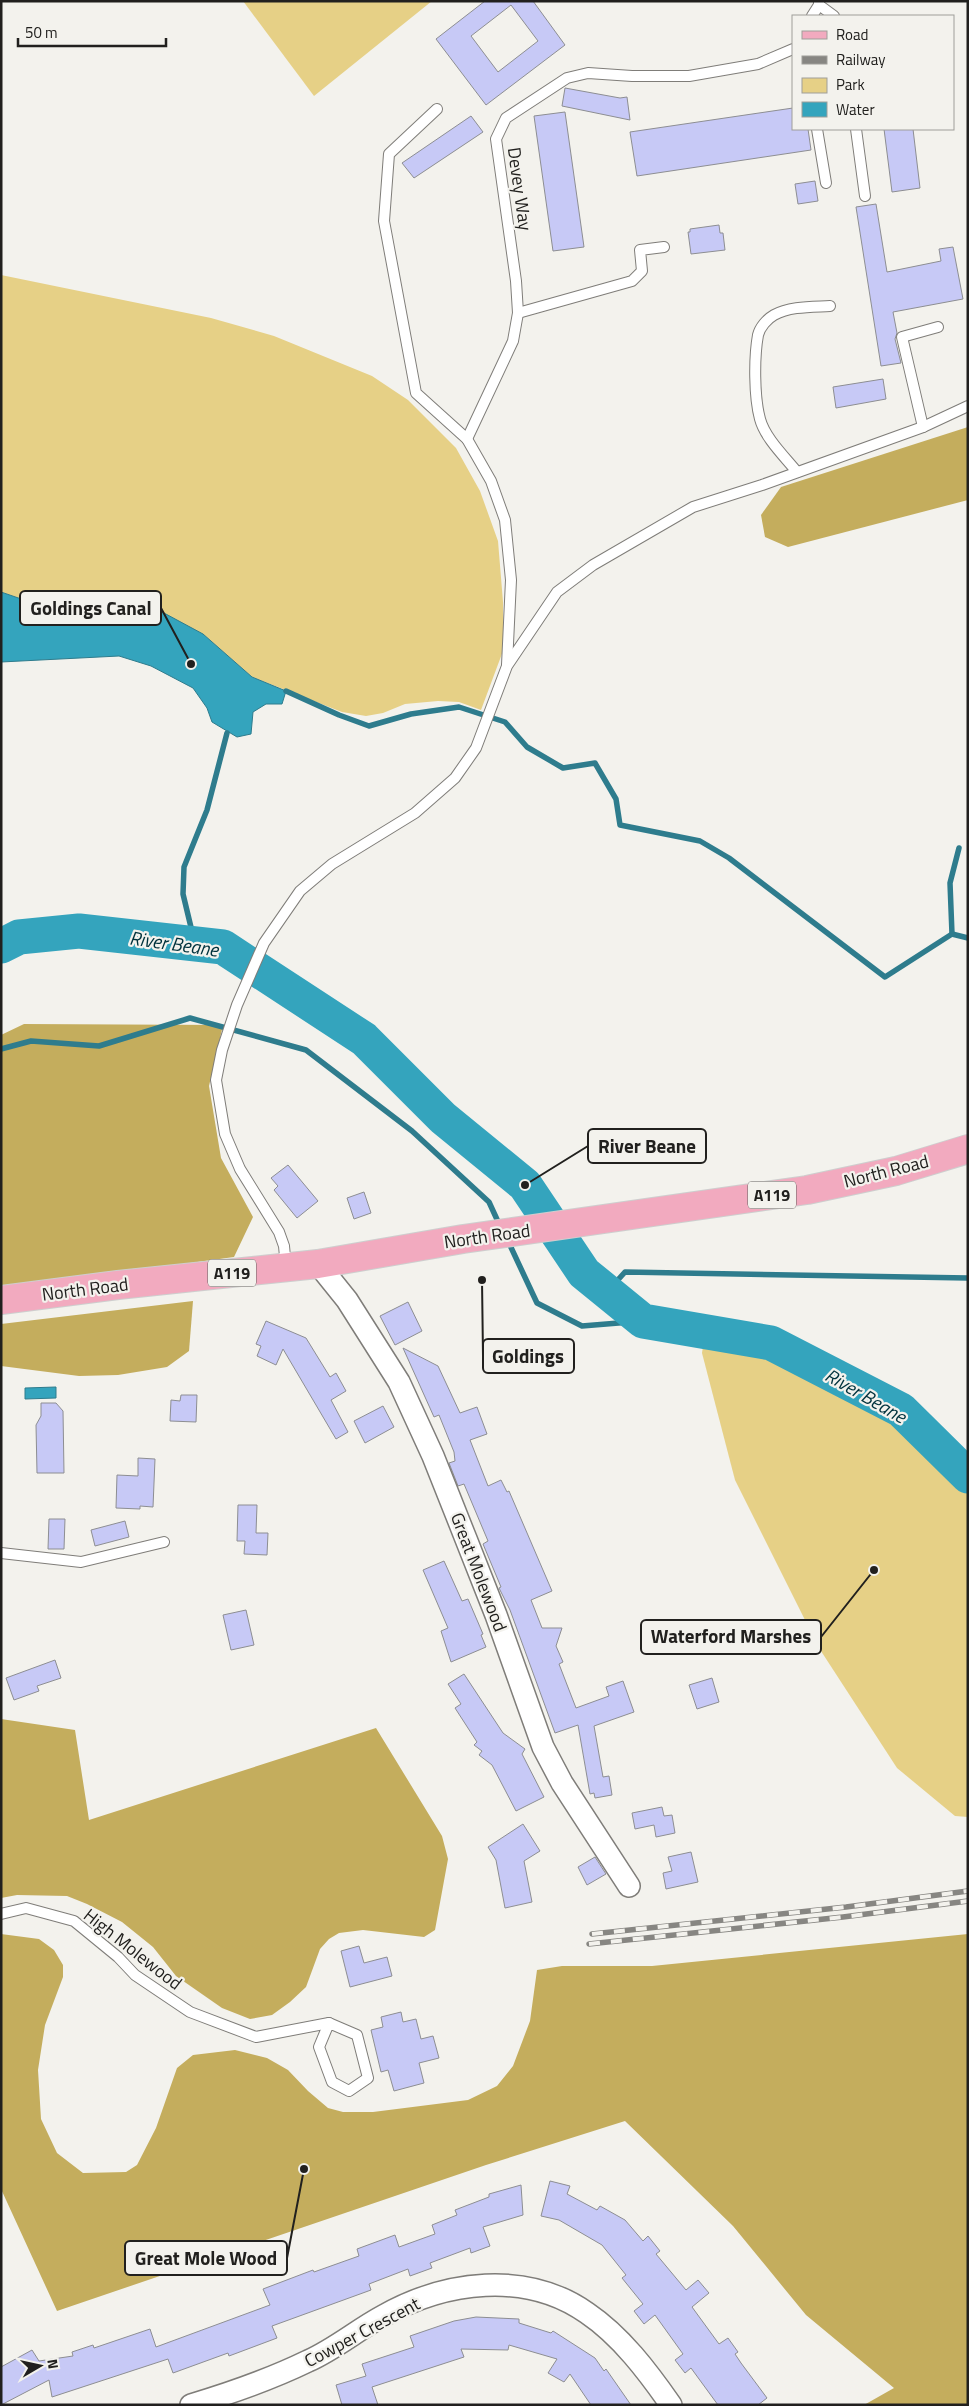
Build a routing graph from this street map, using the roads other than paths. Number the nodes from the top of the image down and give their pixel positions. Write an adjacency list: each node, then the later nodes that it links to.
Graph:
1 (819, 3): 2 (lane); 3 (lane)
2 (813, 15)
3 (833, 15)
4 (792, 49): 12 (lane, Devey Way)
5 (436, 109): 16 (lane)
6 (817, 130): 8 (lane)
7 (856, 130): 9 (lane)
8 (826, 183)
9 (865, 196)
10 (664, 247): 12 (lane)
11 (830, 306): 17 (lane)
12 (518, 313): 16 (lane, Devey Way)
13 (938, 327): 15 (lane)
14 (968, 406): 15 (lane)
15 (923, 427): 17 (lane)
16 (467, 439): 18 (lane)
17 (796, 472): 18 (lane)
18 (507, 666): 21 (lane)
19 (968, 1149): 20 (main road, North Road / A119)
20 (318, 1264): 21 (main road, North Road / A119); 25 (street, Great Molewood)
21 (286, 1267): 22 (main road, North Road / A119)
22 (1, 1300)
23 (164, 1542): 24 (lane)
24 (1, 1553)
25 (628, 1886)
26 (1, 1914): 27 (lane, High Molewood)
27 (329, 2023): 27 (lane)
28 (191, 2405): 29 (street, Cowper Crescent)
29 (671, 2405)

